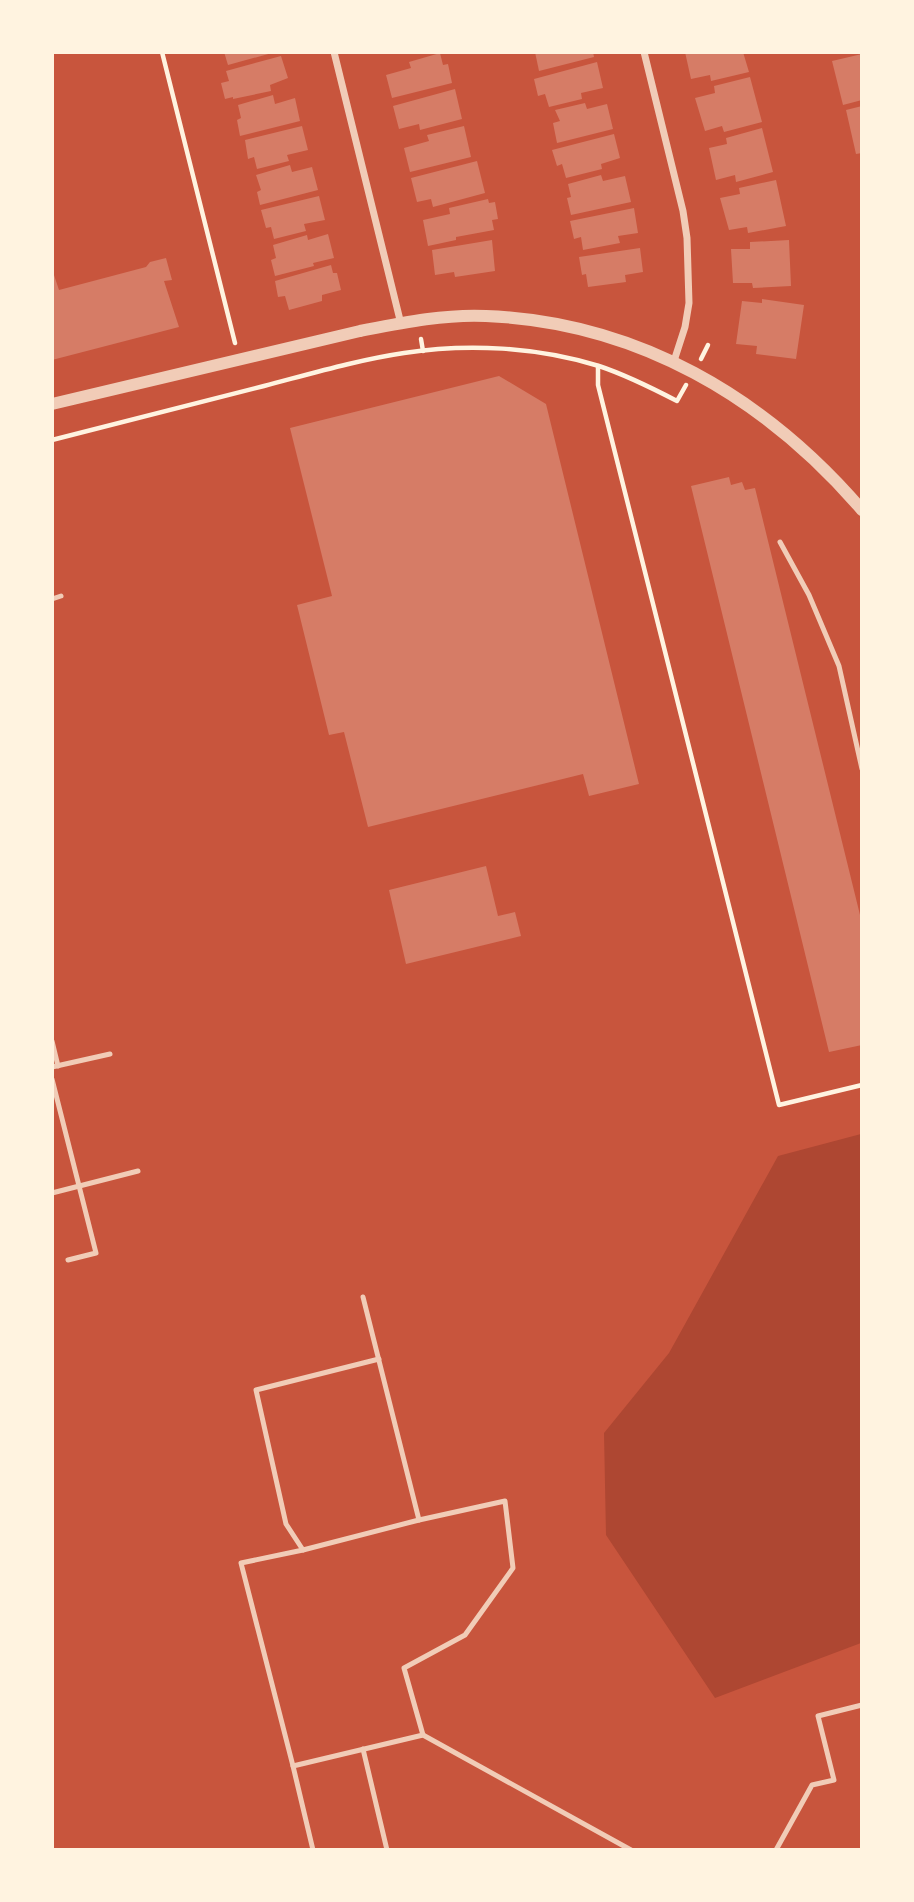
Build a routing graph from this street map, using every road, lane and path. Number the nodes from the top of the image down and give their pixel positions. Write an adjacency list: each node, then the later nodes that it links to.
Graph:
1 (162, 52): 6 (path)
2 (334, 52): 4 (street)
3 (644, 52): 8 (street)
4 (401, 324): 8 (street); 11 (street)
5 (421, 339): 7 (path)
6 (235, 340)
7 (423, 351): 9 (path); 12 (path)
8 (674, 362): 13 (street)
9 (598, 366): 10 (path); 22 (path)
10 (685, 386)
11 (52, 404)
12 (52, 440)
13 (862, 510)
14 (780, 542): 17 (lane)
15 (61, 596): 16 (lane)
16 (52, 598)
17 (862, 769)
18 (52, 1041): 20 (lane)
19 (110, 1054): 20 (lane)
20 (55, 1066)
21 (52, 1079): 24 (lane)
22 (862, 1085)
23 (138, 1171): 24 (lane)
24 (79, 1186): 25 (lane); 26 (lane)
25 (52, 1193)
26 (68, 1260)
27 (363, 1297): 28 (lane)
28 (379, 1359): 29 (lane); 30 (lane)
29 (419, 1520): 30 (lane); 32 (lane)
30 (303, 1550): 34 (lane)
31 (862, 1705): 38 (lane)
32 (423, 1735): 33 (lane); 37 (lane)
33 (363, 1749): 34 (lane); 36 (lane)
34 (293, 1766): 35 (lane)
35 (313, 1850)
36 (387, 1850)
37 (631, 1850)
38 (776, 1850)

